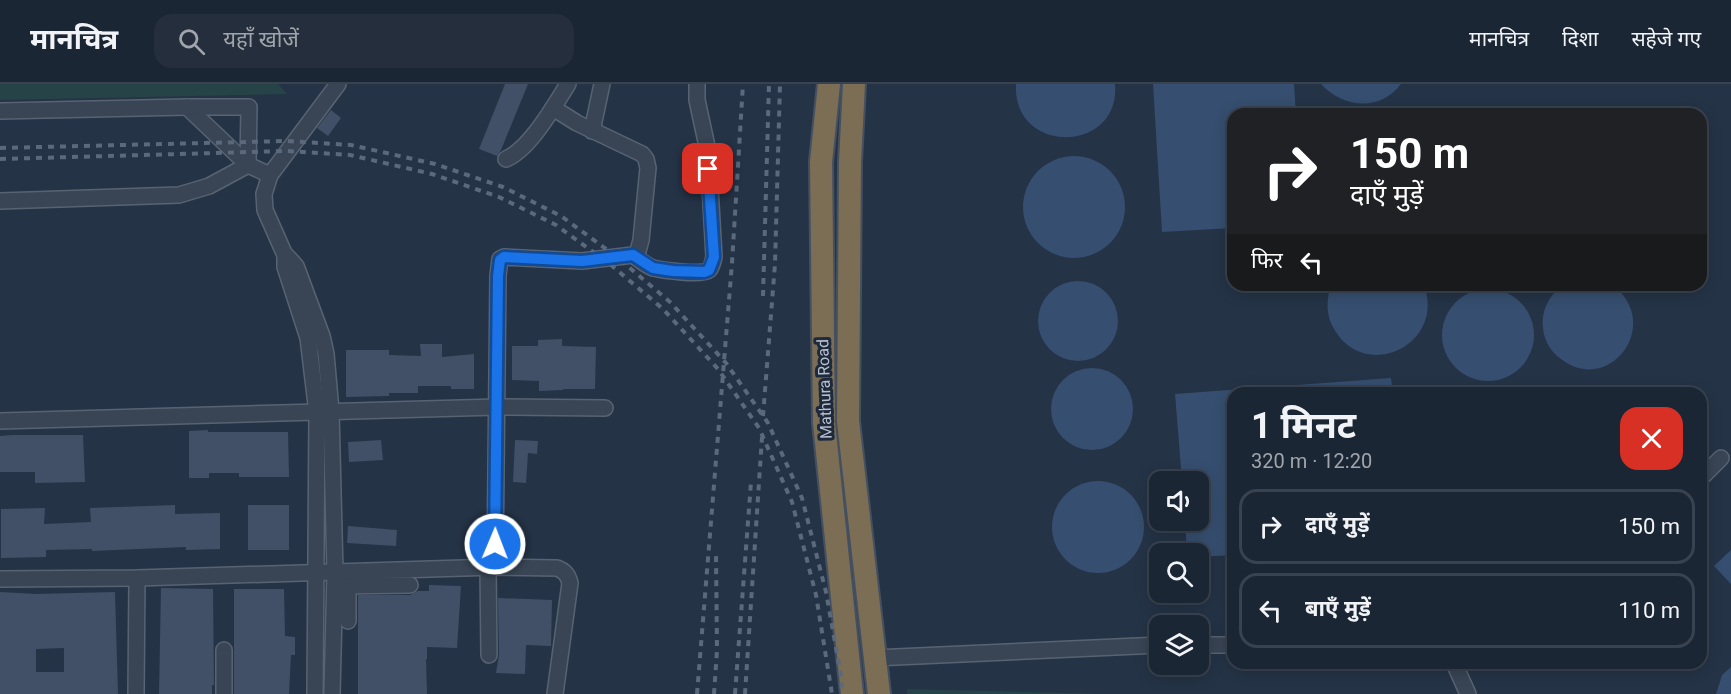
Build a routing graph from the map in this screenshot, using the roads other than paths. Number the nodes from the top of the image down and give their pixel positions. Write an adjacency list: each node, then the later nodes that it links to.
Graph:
1 (338, 84): 13 (street)
2 (568, 84): 8 (street)
3 (602, 84): 10 (street)
4 (697, 84): 15 (street)
5 (828, 84): 41 (highway, Mathura Road)
6 (854, 84): 34 (highway, Mathura Road)
7 (187, 107): 9 (street); 12 (street); 12 (street)
8 (553, 108): 10 (street); 11 (street)
9 (0, 111)
10 (592, 131): 15 (street)
11 (506, 159)
12 (248, 165): 13 (street); 14 (street)
13 (270, 175): 18 (street)
14 (0, 201)
15 (633, 255): 16 (street)
16 (497, 407): 17 (street); 18 (street); 22 (street)
17 (605, 408)
18 (324, 412): 19 (street); 23 (street); 26 (street)
19 (0, 421)
20 (1721, 458): 21 (street)
21 (1707, 472)
22 (491, 567): 26 (street); 33 (street); 40 (street)
23 (315, 573): 24 (street); 26 (street); 38 (street)
24 (137, 578): 25 (street); 36 (street)
25 (0, 579)
26 (339, 582): 27 (street); 28 (street); 39 (street)
27 (410, 585)
28 (348, 621)
29 (1209, 645): 30 (street)
30 (1227, 645)
31 (1149, 646): 34 (street)
32 (224, 650): 37 (street)
33 (489, 655)
34 (874, 658): 42 (highway, Mathura Road)
35 (1457, 669): 43 (street)
36 (136, 694)
37 (224, 694)
38 (315, 694)
39 (332, 694)
40 (555, 694)
41 (852, 694)
42 (879, 694)
43 (1468, 694)

